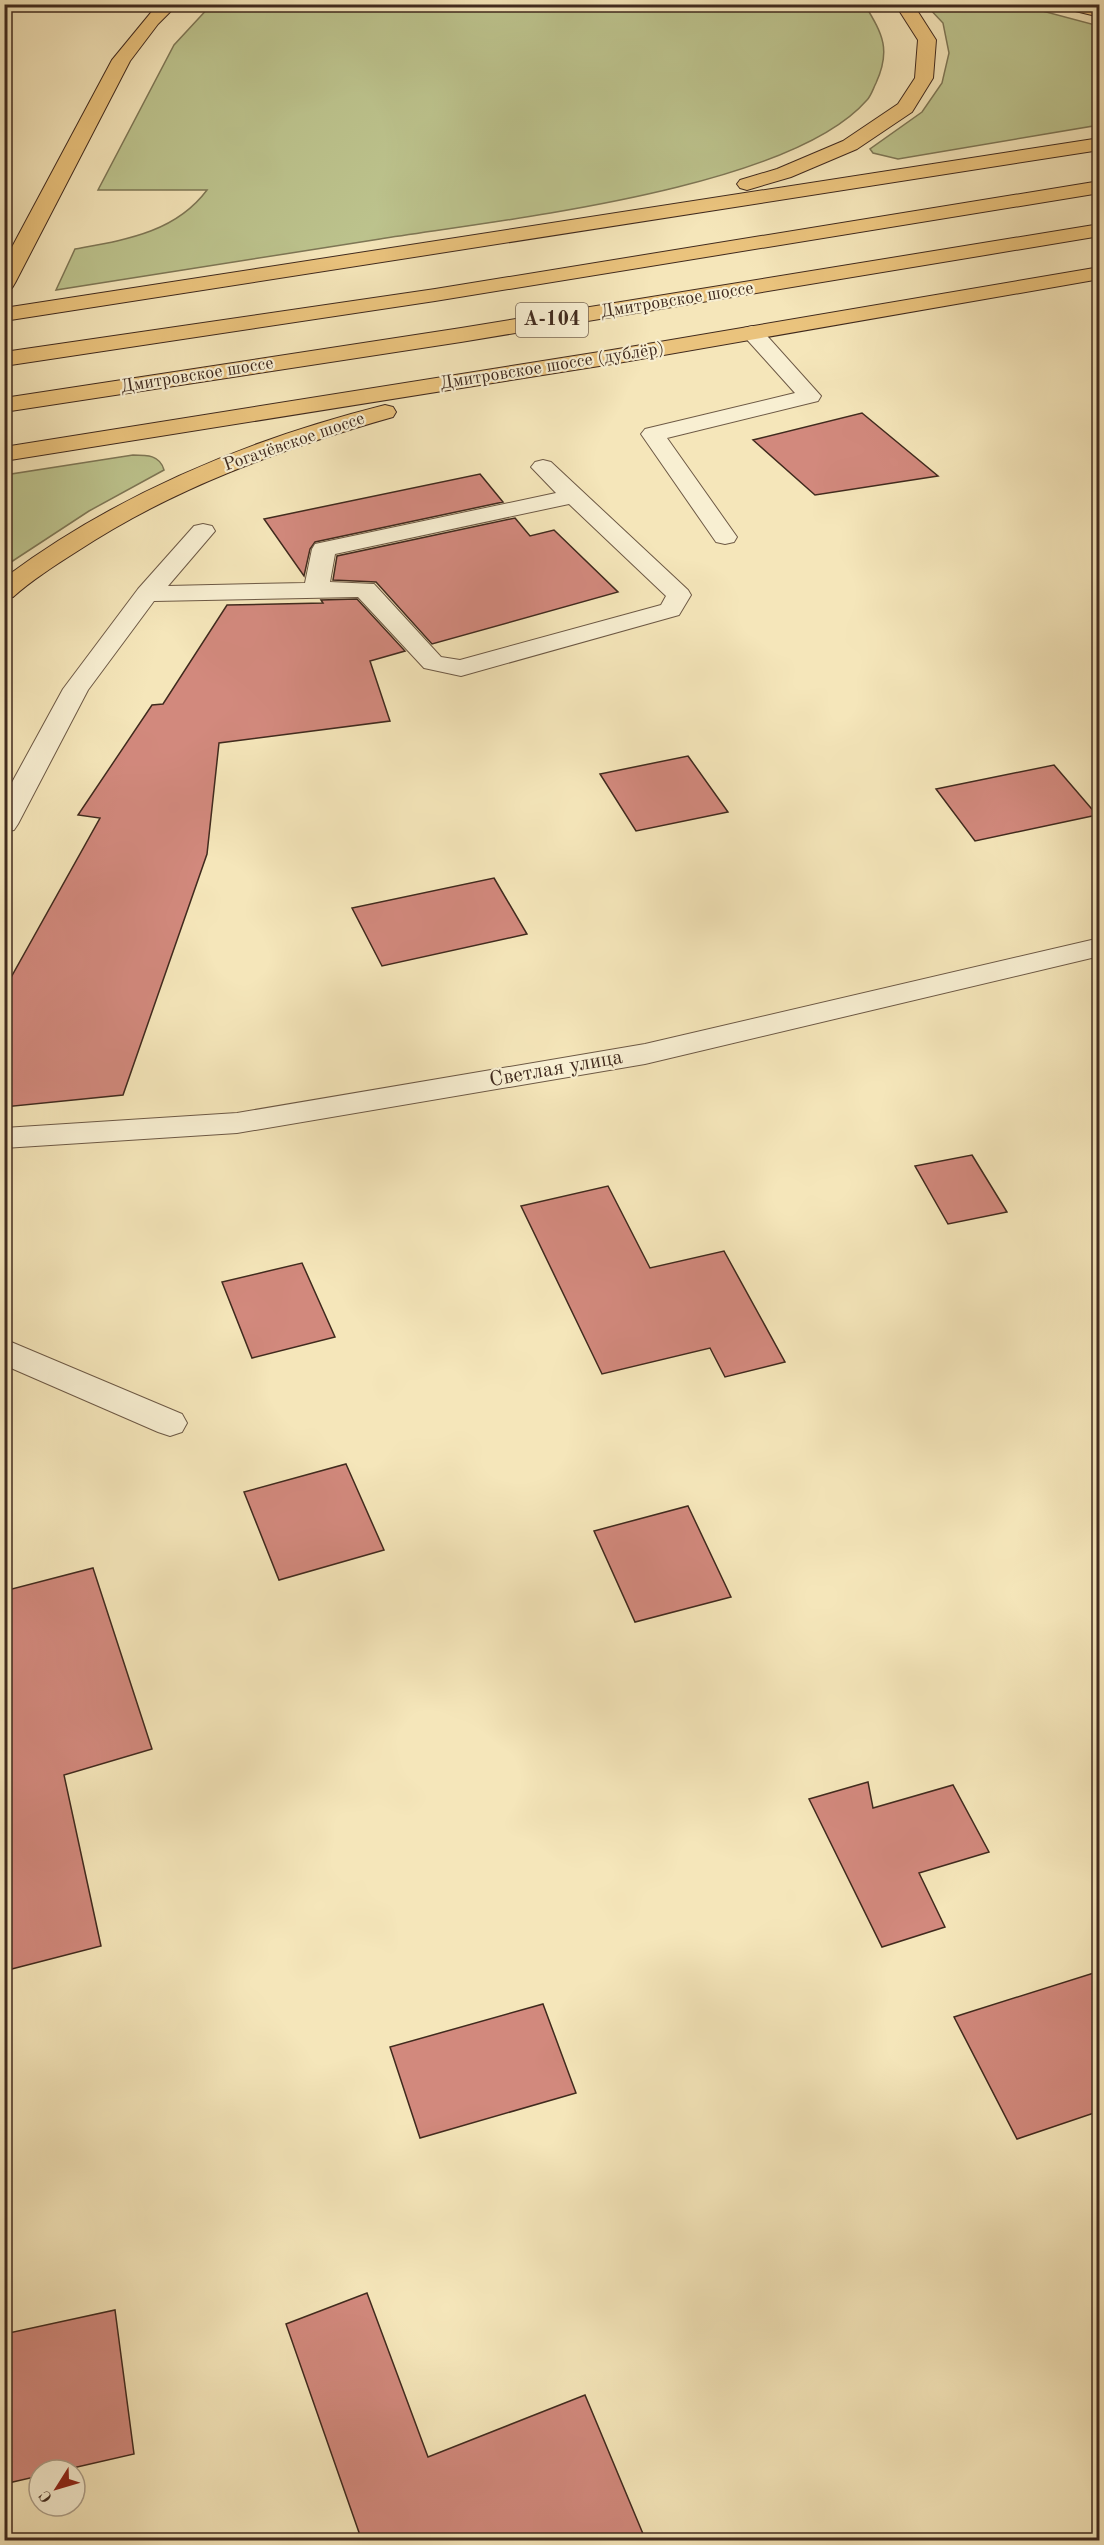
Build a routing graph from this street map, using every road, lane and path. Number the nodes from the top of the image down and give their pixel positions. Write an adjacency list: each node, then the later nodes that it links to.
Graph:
1 (169, 4): 10 (main road)
2 (904, 4): 7 (main road)
3 (1069, 4): 4 (main road)
4 (1100, 12)
5 (1100, 144): 7 (main road)
6 (1100, 187): 14 (main road, А-104)
7 (624, 220): 11 (main road)
8 (1100, 230): 15 (main road, Дмитровское шоссе / А-104)
9 (1100, 273): 12 (main road, Дмитровское шоссе (дублёр))
10 (4, 284)
11 (4, 315)
12 (753, 333): 13 (main road, Дмитровское шоссе (дублёр)); 20 (street)
13 (612, 357): 16 (main road, Дмитровское шоссе (дублёр)); 22 (main road, Рогачёвское шоссе)
14 (4, 359)
15 (4, 405)
16 (4, 454)
17 (543, 466): 18 (street)
18 (574, 496): 21 (street); 21 (street)
19 (203, 531): 23 (street)
20 (725, 537)
21 (316, 590): 23 (street)
22 (4, 592)
23 (147, 594): 24 (street)
24 (4, 824)
25 (1100, 947): 26 (street, Светлая улица)
26 (4, 1138)
27 (4, 1351): 28 (street)
28 (170, 1423)

